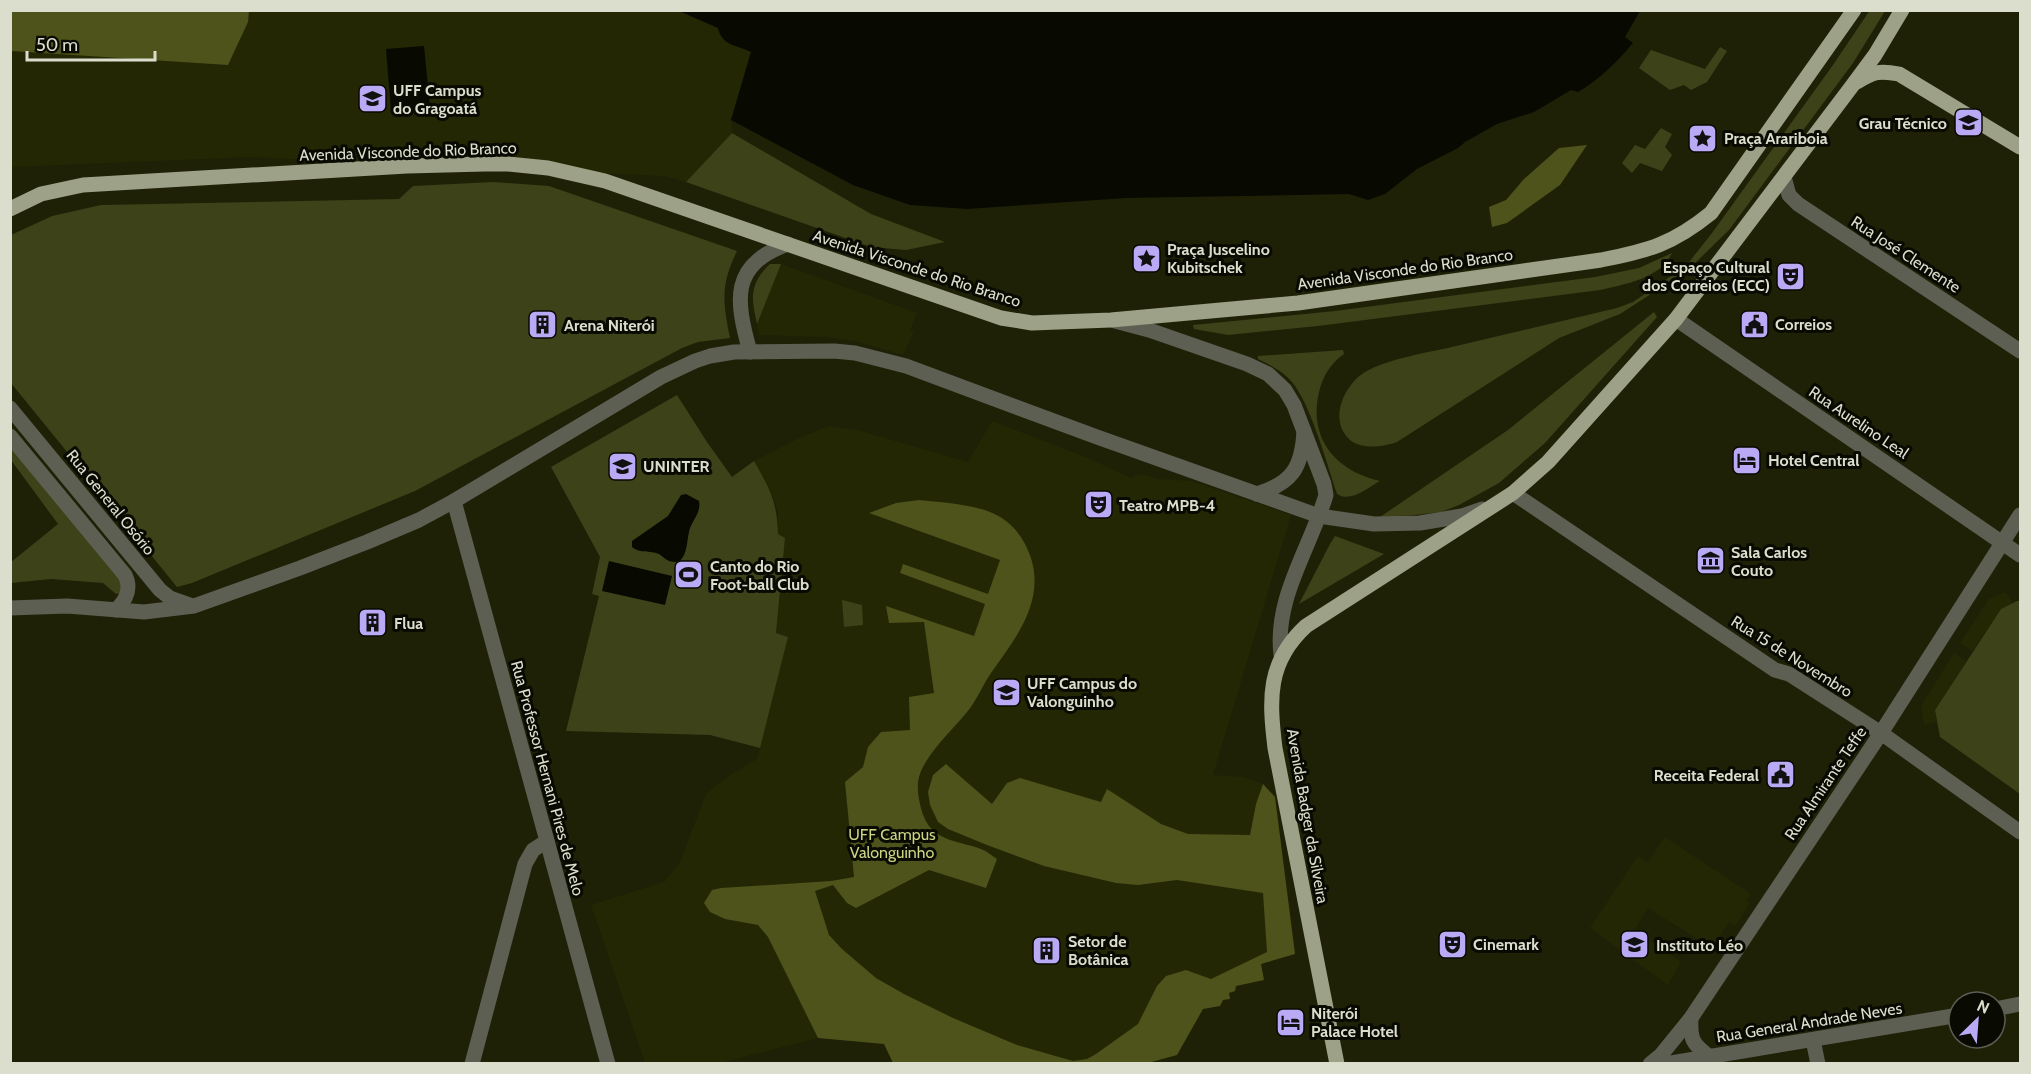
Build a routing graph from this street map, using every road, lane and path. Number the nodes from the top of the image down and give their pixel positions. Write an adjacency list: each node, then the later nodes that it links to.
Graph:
1 (1854, 10): 9 (main road, Avenida Visconde do Rio Branco)
2 (1902, 10): 3 (main road)
3 (1852, 86): 4 (main road); 5 (main road)
4 (2020, 147)
5 (1784, 177): 8 (main road); 10 (street, Rua José Clemente)
6 (10, 209): 7 (main road, Avenida Visconde do Rio Branco)
7 (788, 244): 9 (main road, Avenida Visconde do Rio Branco); 11 (street)
8 (1676, 319): 15 (main road); 21 (street, Rua Aurelino Leal)
9 (1111, 320): 13 (street)
10 (2020, 351)
11 (750, 352): 16 (street); 17 (street)
12 (10, 408): 23 (street, Rua General Osório)
13 (1304, 428): 16 (street); 20 (street)
14 (10, 436): 25 (street)
15 (1514, 493): 18 (main road); 27 (street, Rua 15 de Novembro)
16 (1257, 494): 20 (street)
17 (454, 501): 23 (street); 29 (street, Rua Professor Hernani Pires de Melo)
18 (1493, 505): 20 (street); 26 (main road, Avenida Badger da Silveira)
19 (2020, 515): 21 (street, Rua Almirante Teffe)
20 (1319, 516): 26 (street)
21 (2003, 542): 22 (street, Rua Aurelino Leal); 27 (street, Rua Almirante Teffe)
22 (2020, 555)
23 (194, 606): 25 (street)
24 (10, 608): 25 (street)
25 (116, 610)
26 (1281, 656): 36 (main road, Avenida Badger da Silveira)
27 (1881, 733): 28 (street, Rua 15 de Novembro); 31 (street, Rua Almirante Teffe)
28 (2020, 832)
29 (547, 841): 34 (street); 35 (street, Rua Professor Hernani Pires de Melo)
30 (1947, 1017): 32 (street, Rua General Andrade Neves)
31 (1691, 1018): 33 (street); 37 (street, Rua Almirante Teffe)
32 (1813, 1040): 33 (street, Rua General Andrade Neves); 39 (street)
33 (1710, 1057): 38 (street, Rua General Andrade Neves)
34 (472, 1064)
35 (608, 1064)
36 (1337, 1064)
37 (1650, 1064)
38 (1665, 1064)
39 (1818, 1064)

